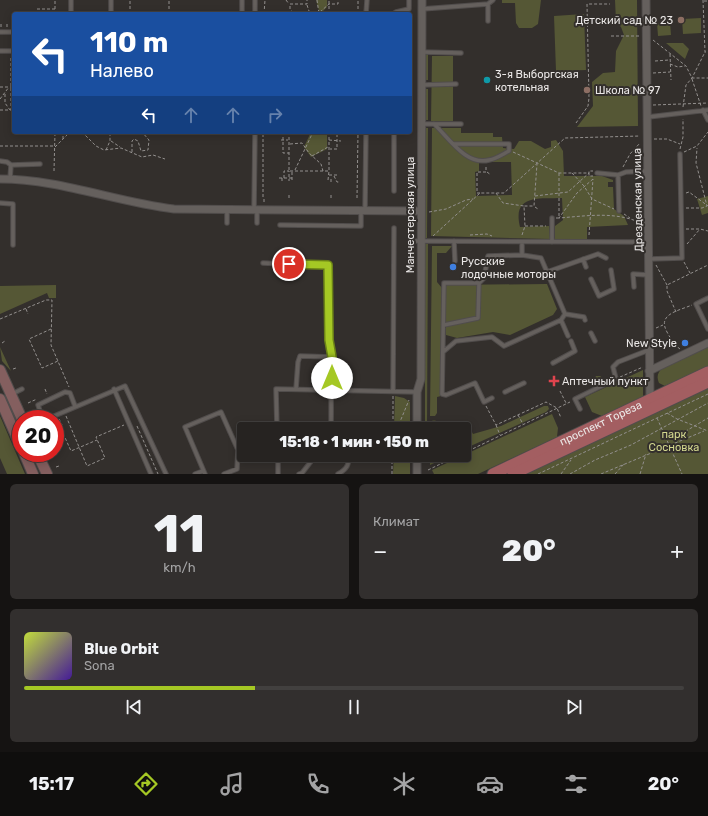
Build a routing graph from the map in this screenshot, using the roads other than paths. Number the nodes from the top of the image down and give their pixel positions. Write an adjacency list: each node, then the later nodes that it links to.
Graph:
1 (71, 0): 15 (lane)
2 (111, 0): 16 (lane)
3 (242, 0): 14 (lane)
4 (255, 0): 17 (lane)
5 (366, 0): 18 (lane)
6 (409, 0): 19 (lane)
7 (422, 0): 13 (street, Манчестерская улица)
8 (469, 0): 12 (lane)
9 (493, 0): 11 (lane)
10 (646, 0): 31 (street, Дрезденская улица)
11 (488, 4): 12 (lane); 20 (lane)
12 (469, 6): 13 (lane)
13 (422, 9): 25 (street, Манчестерская улица)
14 (242, 11)
15 (71, 12)
16 (111, 12)
17 (255, 12)
18 (366, 12)
19 (396, 12)
20 (488, 21)
21 (0, 30): 22 (lane)
22 (12, 32)
23 (0, 51): 24 (lane)
24 (12, 51)
25 (421, 52): 26 (lane); 28 (street, Манчестерская улица)
26 (461, 53)
27 (456, 84): 28 (lane)
28 (421, 85): 33 (street, Манчестерская улица)
29 (703, 110): 30 (lane); 31 (lane); 32 (lane)
30 (708, 110)
31 (648, 117): 44 (street, Дрезденская улица)
32 (708, 120)
33 (421, 124): 34 (lane); 54 (street, Манчестерская улица)
34 (434, 124): 35 (lane); 39 (lane)
35 (461, 124)
36 (255, 134): 52 (lane)
37 (366, 134): 53 (lane)
38 (394, 134): 49 (lane)
39 (454, 144): 39 (lane)
40 (680, 154): 72 (lane)
41 (0, 161): 43 (lane)
42 (40, 164): 43 (lane)
43 (11, 165): 48 (lane)
44 (648, 170): 46 (lane); 66 (street, Дрезденская улица)
45 (597, 173): 46 (lane)
46 (617, 175): 55 (lane)
47 (0, 179): 48 (street)
48 (10, 179): 51 (street)
49 (394, 190)
50 (0, 203): 67 (lane)
51 (227, 210): 52 (street); 57 (lane)
52 (256, 210): 53 (street); 58 (lane)
53 (363, 211): 54 (street); 59 (lane)
54 (421, 211): 63 (street, Манчестерская улица)
55 (619, 211)
56 (552, 218): 65 (lane)
57 (227, 223)
58 (257, 223)
59 (280, 225)
60 (394, 228): 107 (lane)
61 (522, 240): 64 (lane); 65 (lane); 68 (lane)
62 (410, 241): 63 (lane)
63 (420, 241): 64 (lane); 108 (street, Манчестерская улица)
64 (454, 241): 71 (lane)
65 (552, 242): 66 (lane)
66 (649, 242): 72 (street, Дрезденская улица)
67 (12, 245)
68 (522, 256): 78 (lane); 81 (lane)
69 (606, 258): 70 (lane)
70 (582, 260): 76 (lane); 78 (lane)
71 (455, 261)
72 (652, 261): 79 (street, Дрезденская улица)
73 (263, 263): 74 (lane)
74 (284, 264)
75 (289, 264): 96 (lane)
76 (586, 267)
77 (611, 270): 80 (lane)
78 (547, 272): 84 (lane)
79 (649, 275): 82 (lane); 94 (street, Дрезденская улица)
80 (592, 279)
81 (479, 283): 87 (lane); 87 (lane)
82 (634, 287)
83 (708, 298): 88 (lane)
84 (565, 314): 85 (lane); 86 (lane)
85 (561, 320): 90 (lane); 95 (lane)
86 (585, 320)
87 (444, 325): 95 (lane)
88 (708, 330)
89 (591, 333): 92 (lane)
90 (568, 336)
91 (571, 341): 97 (lane)
92 (595, 341)
93 (708, 343): 98 (street)
94 (650, 350): 98 (street, Дрезденская улица); 115 (lane)
95 (443, 352): 111 (lane)
96 (332, 357): 104 (lane); 105 (lane)
97 (553, 363)
98 (648, 368): 113 (street, Дрезденская улица)
99 (0, 370): 110 (main road)
100 (708, 372): 113 (main road, проспект Тореза)
101 (708, 382): 141 (main road, проспект Тореза)
102 (524, 383): 109 (lane)
103 (114, 389): 114 (lane); 132 (lane); 133 (lane)
104 (296, 389): 105 (lane); 119 (lane)
105 (332, 389): 107 (lane); 120 (lane)
106 (22, 390): 110 (lane)
107 (393, 391): 108 (lane)
108 (415, 392): 121 (street, Манчестерская улица)
109 (505, 392)
110 (11, 394): 116 (main road)
111 (492, 398)
112 (0, 399): 122 (main road)
113 (650, 400): 140 (main road, проспект Тореза)
114 (75, 406): 117 (lane); 118 (lane)
115 (580, 409)
116 (18, 410)
117 (40, 410)
118 (64, 411)
119 (277, 422)
120 (332, 422)
121 (417, 422)
122 (12, 426)
123 (28, 462): 130 (main road)
124 (41, 462): 131 (main road)
125 (278, 462): 136 (lane)
126 (311, 462): 137 (lane)
127 (349, 462): 138 (lane)
128 (417, 462): 139 (street)
129 (204, 472): 134 (lane); 135 (lane)
130 (33, 474)
131 (47, 474)
132 (151, 474)
133 (166, 474)
134 (195, 474)
135 (224, 474)
136 (278, 474)
137 (302, 474)
138 (338, 474)
139 (417, 474)
140 (493, 474)
141 (513, 474)

